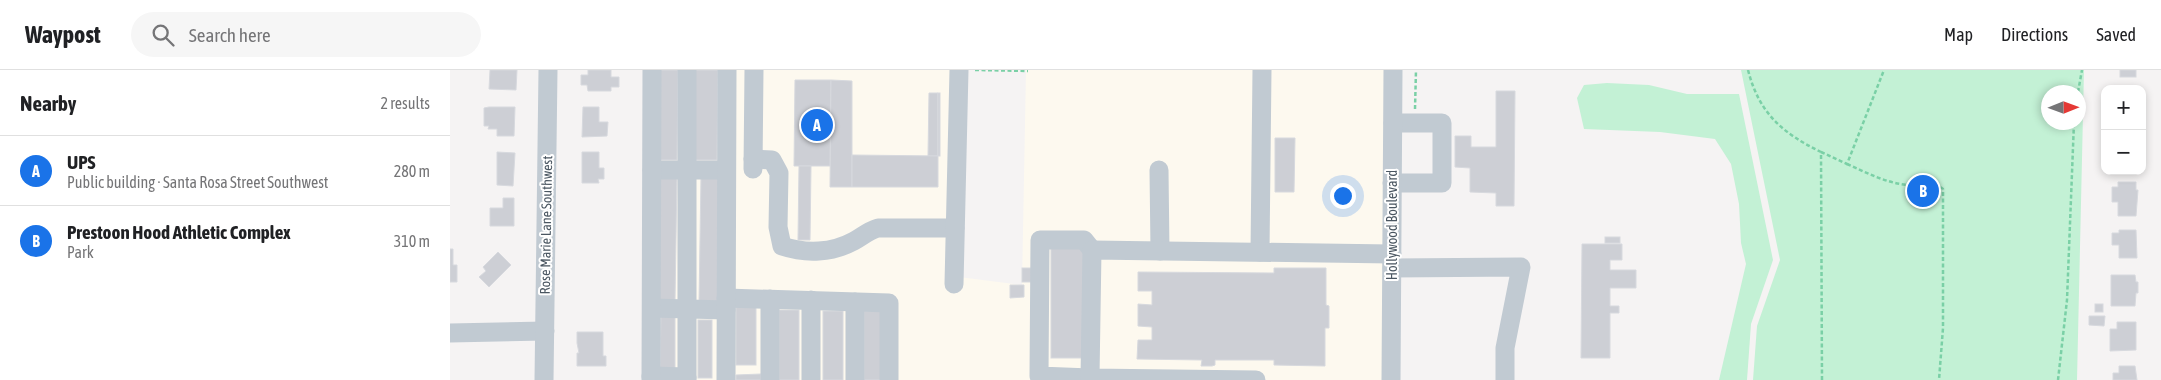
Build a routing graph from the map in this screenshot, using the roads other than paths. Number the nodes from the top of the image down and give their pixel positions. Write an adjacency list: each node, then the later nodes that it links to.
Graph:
1 (548, 70): 27 (street, Rose Marie Lane Southwest)
2 (652, 70): 11 (street)
3 (687, 70): 10 (street)
4 (727, 70): 12 (street)
5 (754, 70): 15 (street)
6 (959, 70): 15 (street)
7 (1262, 70): 18 (street)
8 (1393, 70): 9 (street, Hollywood Boulevard)
9 (1393, 123): 14 (street, Hollywood Boulevard); 14 (street)
10 (687, 169): 11 (street); 12 (street); 26 (street)
11 (652, 170): 25 (street)
12 (726, 170): 24 (street)
13 (1159, 170): 17 (street)
14 (1392, 184): 19 (street, Hollywood Boulevard)
15 (956, 228): 20 (street)
16 (1092, 250): 17 (street); 31 (street); 31 (street)
17 (1160, 251): 18 (street)
18 (1260, 252): 19 (street)
19 (1392, 261): 39 (street, Hollywood Boulevard); 40 (street)
20 (954, 284)
21 (770, 299): 22 (street); 24 (street); 34 (street)
22 (811, 300): 23 (street); 35 (street)
23 (855, 302): 36 (street); 37 (street)
24 (726, 304): 26 (street); 33 (street)
25 (652, 308): 26 (street); 29 (street)
26 (687, 310): 30 (street)
27 (545, 331): 28 (street); 32 (street, Rose Marie Lane Southwest)
28 (450, 333)
29 (652, 378): 30 (street)
30 (687, 378)
31 (1090, 378): 38 (street)
32 (544, 380)
33 (726, 380)
34 (770, 380)
35 (811, 380)
36 (855, 380)
37 (890, 380)
38 (1256, 380)
39 (1391, 380)
40 (1505, 380)

